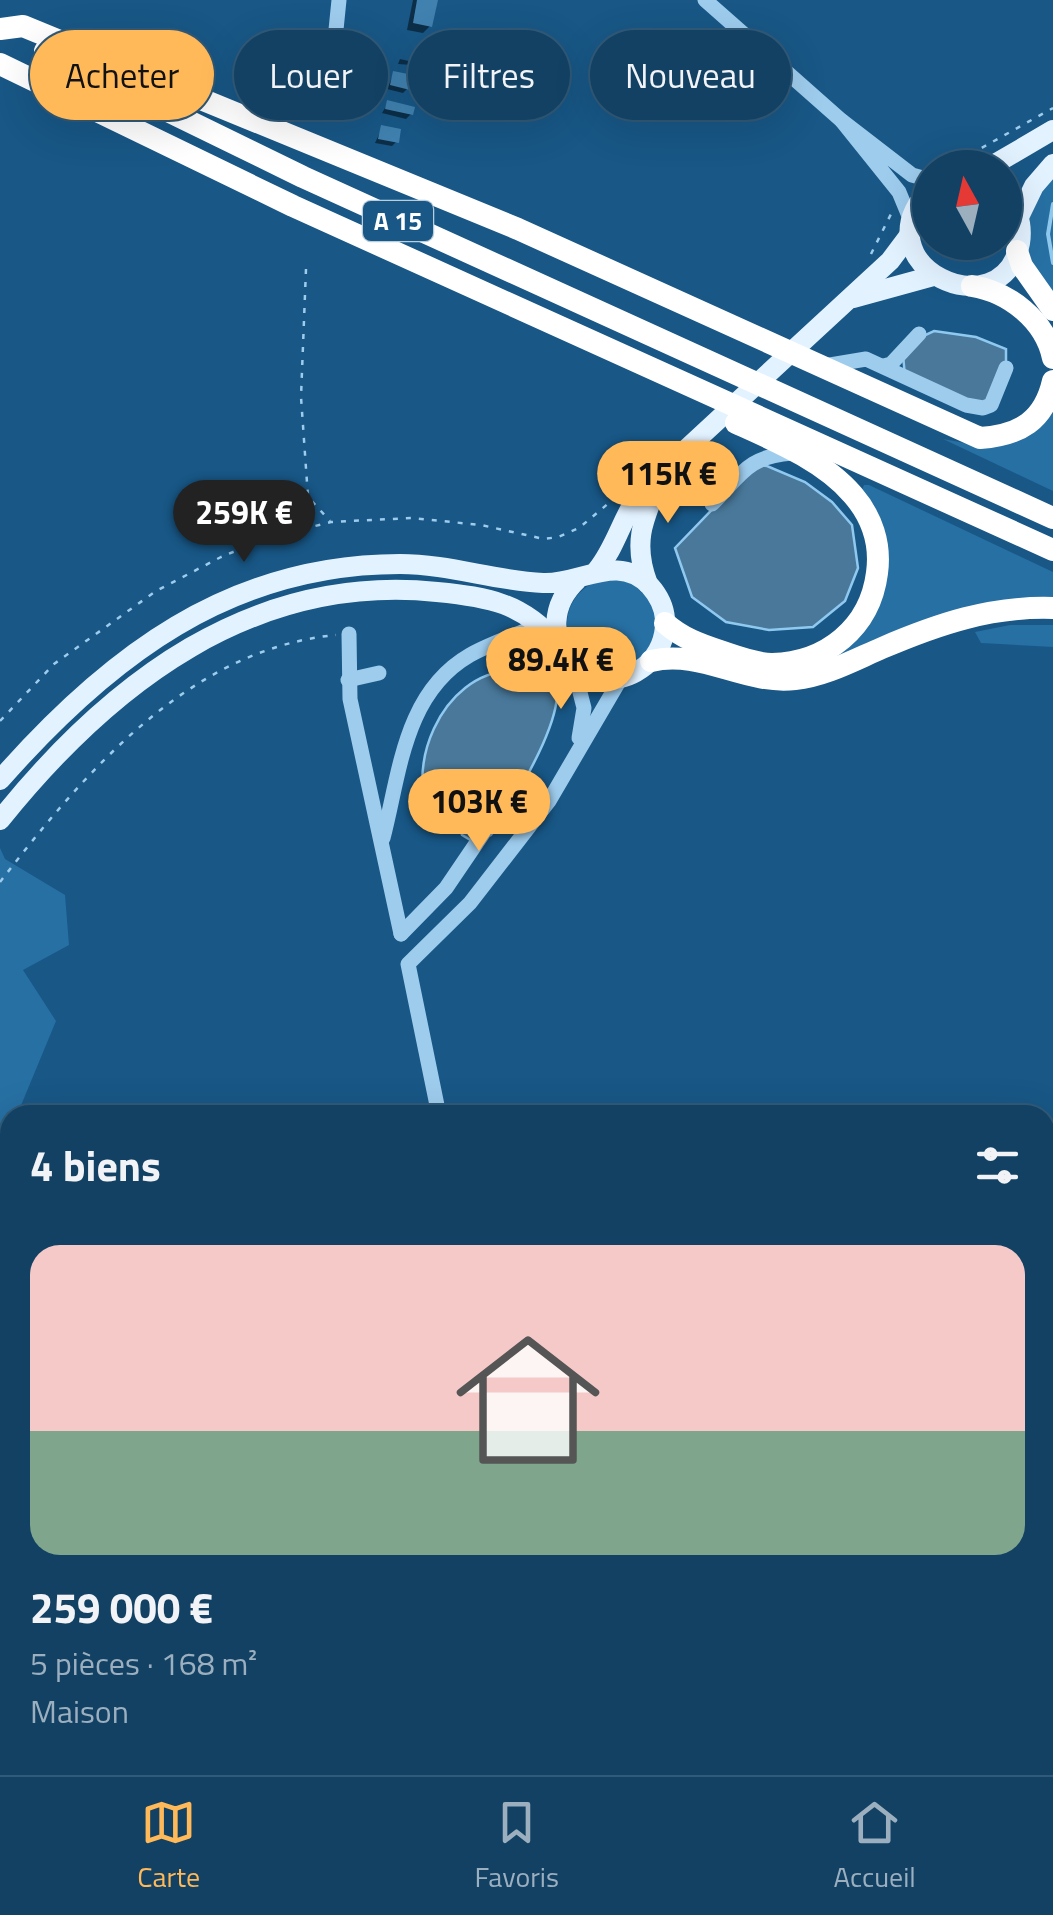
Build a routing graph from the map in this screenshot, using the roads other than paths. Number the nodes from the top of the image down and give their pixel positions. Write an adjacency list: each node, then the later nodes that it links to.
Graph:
1 (339, 0): 4 (street)
2 (705, 0): 6 (street)
3 (0, 29): 22 (highway); 30 (highway, A 15)
4 (336, 30)
5 (0, 64): 20 (highway, A 15)
6 (842, 122): 10 (street); 12 (street)
7 (1053, 130): 8 (main road)
8 (1019, 150)
9 (1053, 164): 11 (main road)
10 (912, 175)
11 (1022, 211)
12 (911, 227): 15 (main road); 17 (main road)
13 (1012, 260): 16 (main road)
14 (1020, 260): 18 (highway)
15 (933, 276): 16 (main road); 17 (main road)
16 (972, 286): 21 (highway)
17 (842, 302): 28 (main road)
18 (1053, 310)
19 (919, 334): 23 (street)
20 (606, 348): 27 (highway); 31 (highway, A 15)
21 (1053, 358)
22 (824, 366): 23 (street); 26 (highway)
23 (884, 366): 24 (street); 25 (street)
24 (904, 368)
25 (1006, 368)
26 (1053, 380)
27 (796, 452): 29 (street); 36 (highway)
28 (665, 469): 32 (main road); 34 (main road)
29 (712, 504)
30 (1053, 518)
31 (1053, 550)
32 (597, 570): 33 (main road); 34 (main road)
33 (577, 580): 39 (main road); 46 (main road)
34 (648, 584): 36 (main road)
35 (1053, 608): 40 (highway)
36 (666, 624): 40 (main road)
37 (349, 634): 44 (street)
38 (530, 637): 49 (street)
39 (560, 646): 41 (main road); 47 (main road)
40 (651, 661): 43 (main road)
41 (573, 664): 43 (main road); 45 (street)
42 (379, 674): 44 (street)
43 (621, 678): 45 (street)
44 (348, 680): 49 (street)
45 (574, 757): 50 (street)
46 (0, 780)
47 (0, 820)
48 (484, 832): 49 (street)
49 (382, 843)
50 (437, 1105)

